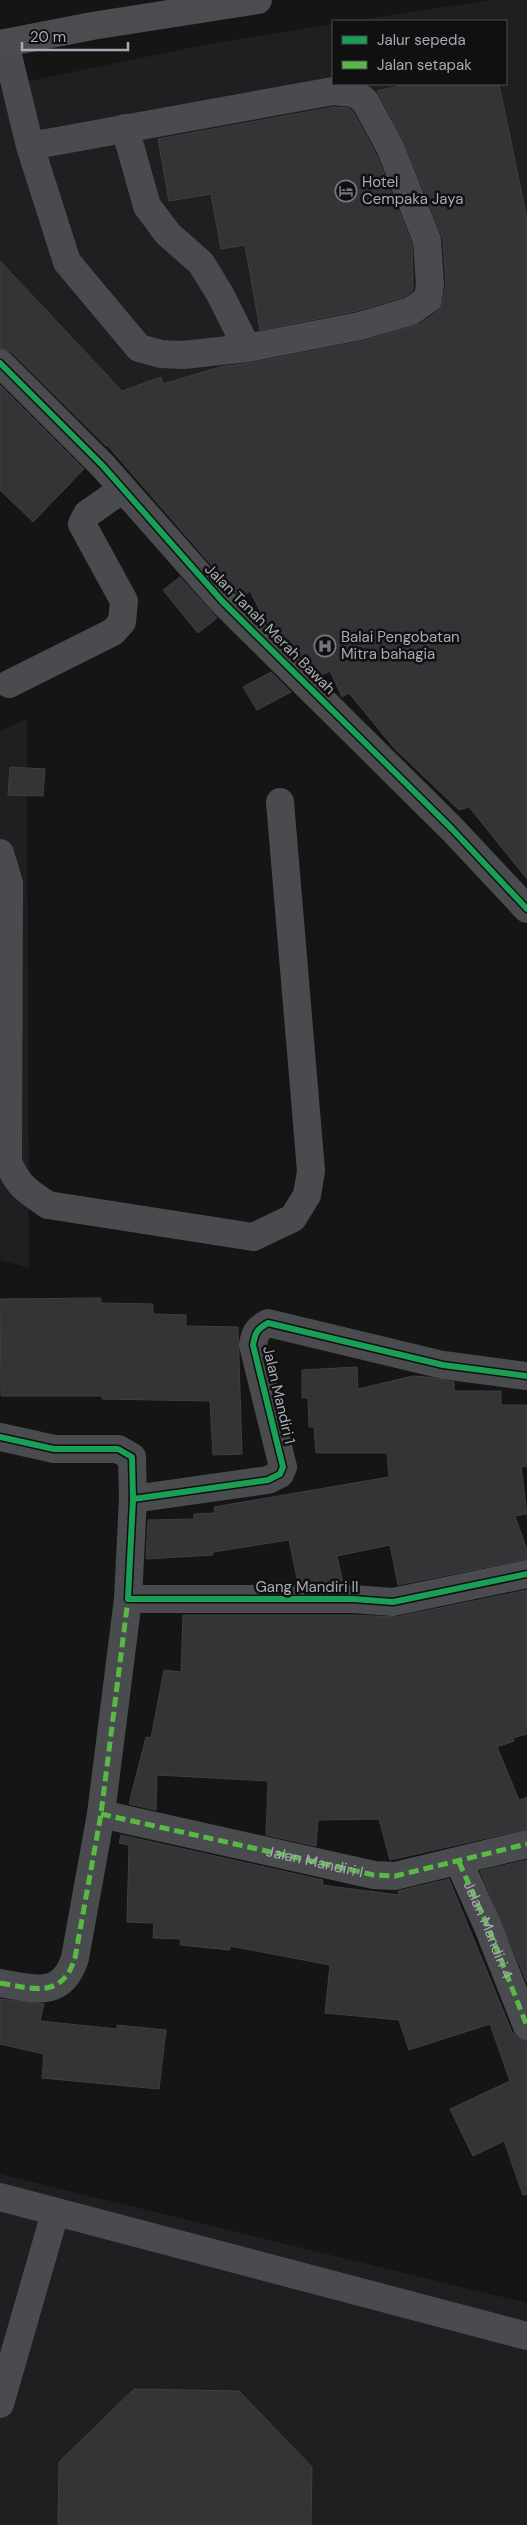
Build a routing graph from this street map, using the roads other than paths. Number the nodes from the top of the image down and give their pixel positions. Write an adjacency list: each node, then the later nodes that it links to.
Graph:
1 (258, 0): 2 (main road)
2 (3, 44): 4 (street)
3 (126, 128): 4 (street); 5 (street); 5 (street)
4 (30, 146): 5 (street)
5 (247, 348)
6 (0, 363): 7 (street, Jalan Tanah Merah Bawah)
7 (123, 489): 8 (street); 11 (street, Jalan Tanah Merah Bawah)
8 (9, 684)
9 (280, 802): 10 (street)
10 (0, 853)
11 (527, 909)
12 (527, 1376): 14 (street, Jalan Mandiri 1)
13 (0, 1437): 14 (street)
14 (134, 1499): 16 (street)
15 (527, 1574): 16 (street, Gang Mandiri II)
16 (128, 1600): 17 (street)
17 (101, 1814): 19 (street, Jalan Mandiri I); 20 (street)
18 (527, 1844): 19 (street, Jalan Mandiri I)
19 (459, 1862): 21 (street, Jalan Mandiri 4)
20 (0, 1983)
21 (527, 2026)
22 (0, 2198): 23 (street)
23 (55, 2213): 24 (street); 25 (street)
24 (527, 2336)
25 (0, 2404)

